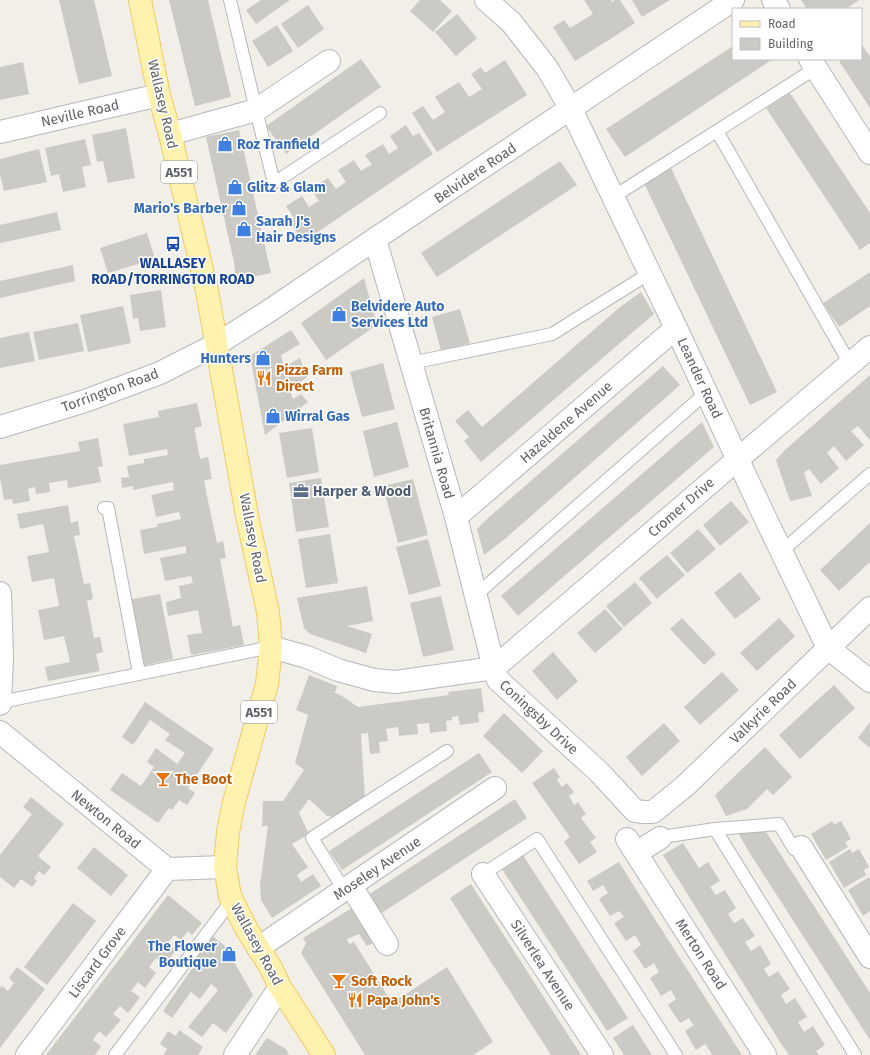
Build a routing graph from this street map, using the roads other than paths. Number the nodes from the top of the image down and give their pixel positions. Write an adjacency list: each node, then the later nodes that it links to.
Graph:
1 (140, 0): 7 (main road, Wallasey Road / A551)
2 (230, 0): 9 (lane)
3 (486, 0): 8 (street, Leander Road)
4 (733, 0): 8 (street, Belvidere Road)
5 (329, 61): 9 (street)
6 (813, 64): 11 (lane); 14 (street)
7 (159, 95): 12 (street, Neville Road); 13 (main road, Wallasey Road / A551)
8 (571, 109): 15 (street, Leander Road); 16 (street, Belvidere Road)
9 (256, 110): 10 (lane); 13 (street)
10 (380, 113)
11 (717, 131): 15 (lane); 22 (lane)
12 (0, 132)
13 (170, 134): 19 (main road, Wallasey Road / A551)
14 (870, 153)
15 (613, 197): 17 (street, Leander Road)
16 (375, 239): 19 (street, Belvidere Road); 21 (street, Britannia Road)
17 (650, 273): 18 (street, Leander Road); 21 (lane)
18 (676, 328): 23 (street, Leander Road); 28 (street, Hazeldene Avenue)
19 (217, 344): 24 (street, Torrington Road); 33 (main road, Wallasey Road / A551)
20 (870, 347): 22 (street, Cromer Drive)
21 (411, 363): 28 (street, Britannia Road)
22 (850, 364): 25 (street, Cromer Drive)
23 (707, 392): 25 (street, Leander Road); 31 (lane)
24 (0, 427)
25 (738, 459): 29 (street, Leander Road); 35 (street, Cromer Drive)
26 (870, 474): 29 (lane)
27 (104, 508): 36 (lane)
28 (456, 517): 31 (street, Britannia Road)
29 (782, 551): 34 (street, Leander Road)
30 (0, 593): 38 (street)
31 (476, 595): 35 (street, Britannia Road)
32 (870, 608): 34 (street, Valkyrie Road)
33 (271, 647): 35 (street, Coningsby Drive); 36 (lane); 46 (main road, Wallasey Road / A551)
34 (828, 648): 37 (street); 42 (street, Valkyrie Road)
35 (494, 668): 42 (street, Coningsby Drive)
36 (140, 673): 38 (lane)
37 (870, 681)
38 (0, 703)
39 (0, 732): 47 (street, Newton Road)
40 (447, 751): 49 (lane)
41 (495, 788): 49 (street, Moseley Avenue)
42 (653, 812)
43 (715, 830): 44 (lane); 45 (lane); 62 (lane)
44 (660, 838): 61 (street, Merton Road)
45 (801, 847): 53 (street)
46 (225, 867): 47 (street); 50 (main road, Wallasey Road / A551)
47 (167, 869): 55 (street, Liscard Grove)
48 (483, 874): 59 (street, Silverlea Avenue); 60 (lane)
49 (347, 888): 51 (street); 52 (street, Moseley Avenue)
50 (232, 900): 52 (main road, Wallasey Road / A551); 56 (lane)
51 (387, 944)
52 (258, 948): 54 (main road, Wallasey Road / A551)
53 (870, 957)
54 (280, 986): 57 (street); 58 (main road, Wallasey Road / A551)
55 (27, 1055)
56 (115, 1055)
57 (235, 1055)
58 (324, 1055)
59 (602, 1055)
60 (676, 1055)
61 (765, 1055)
62 (855, 1055)

